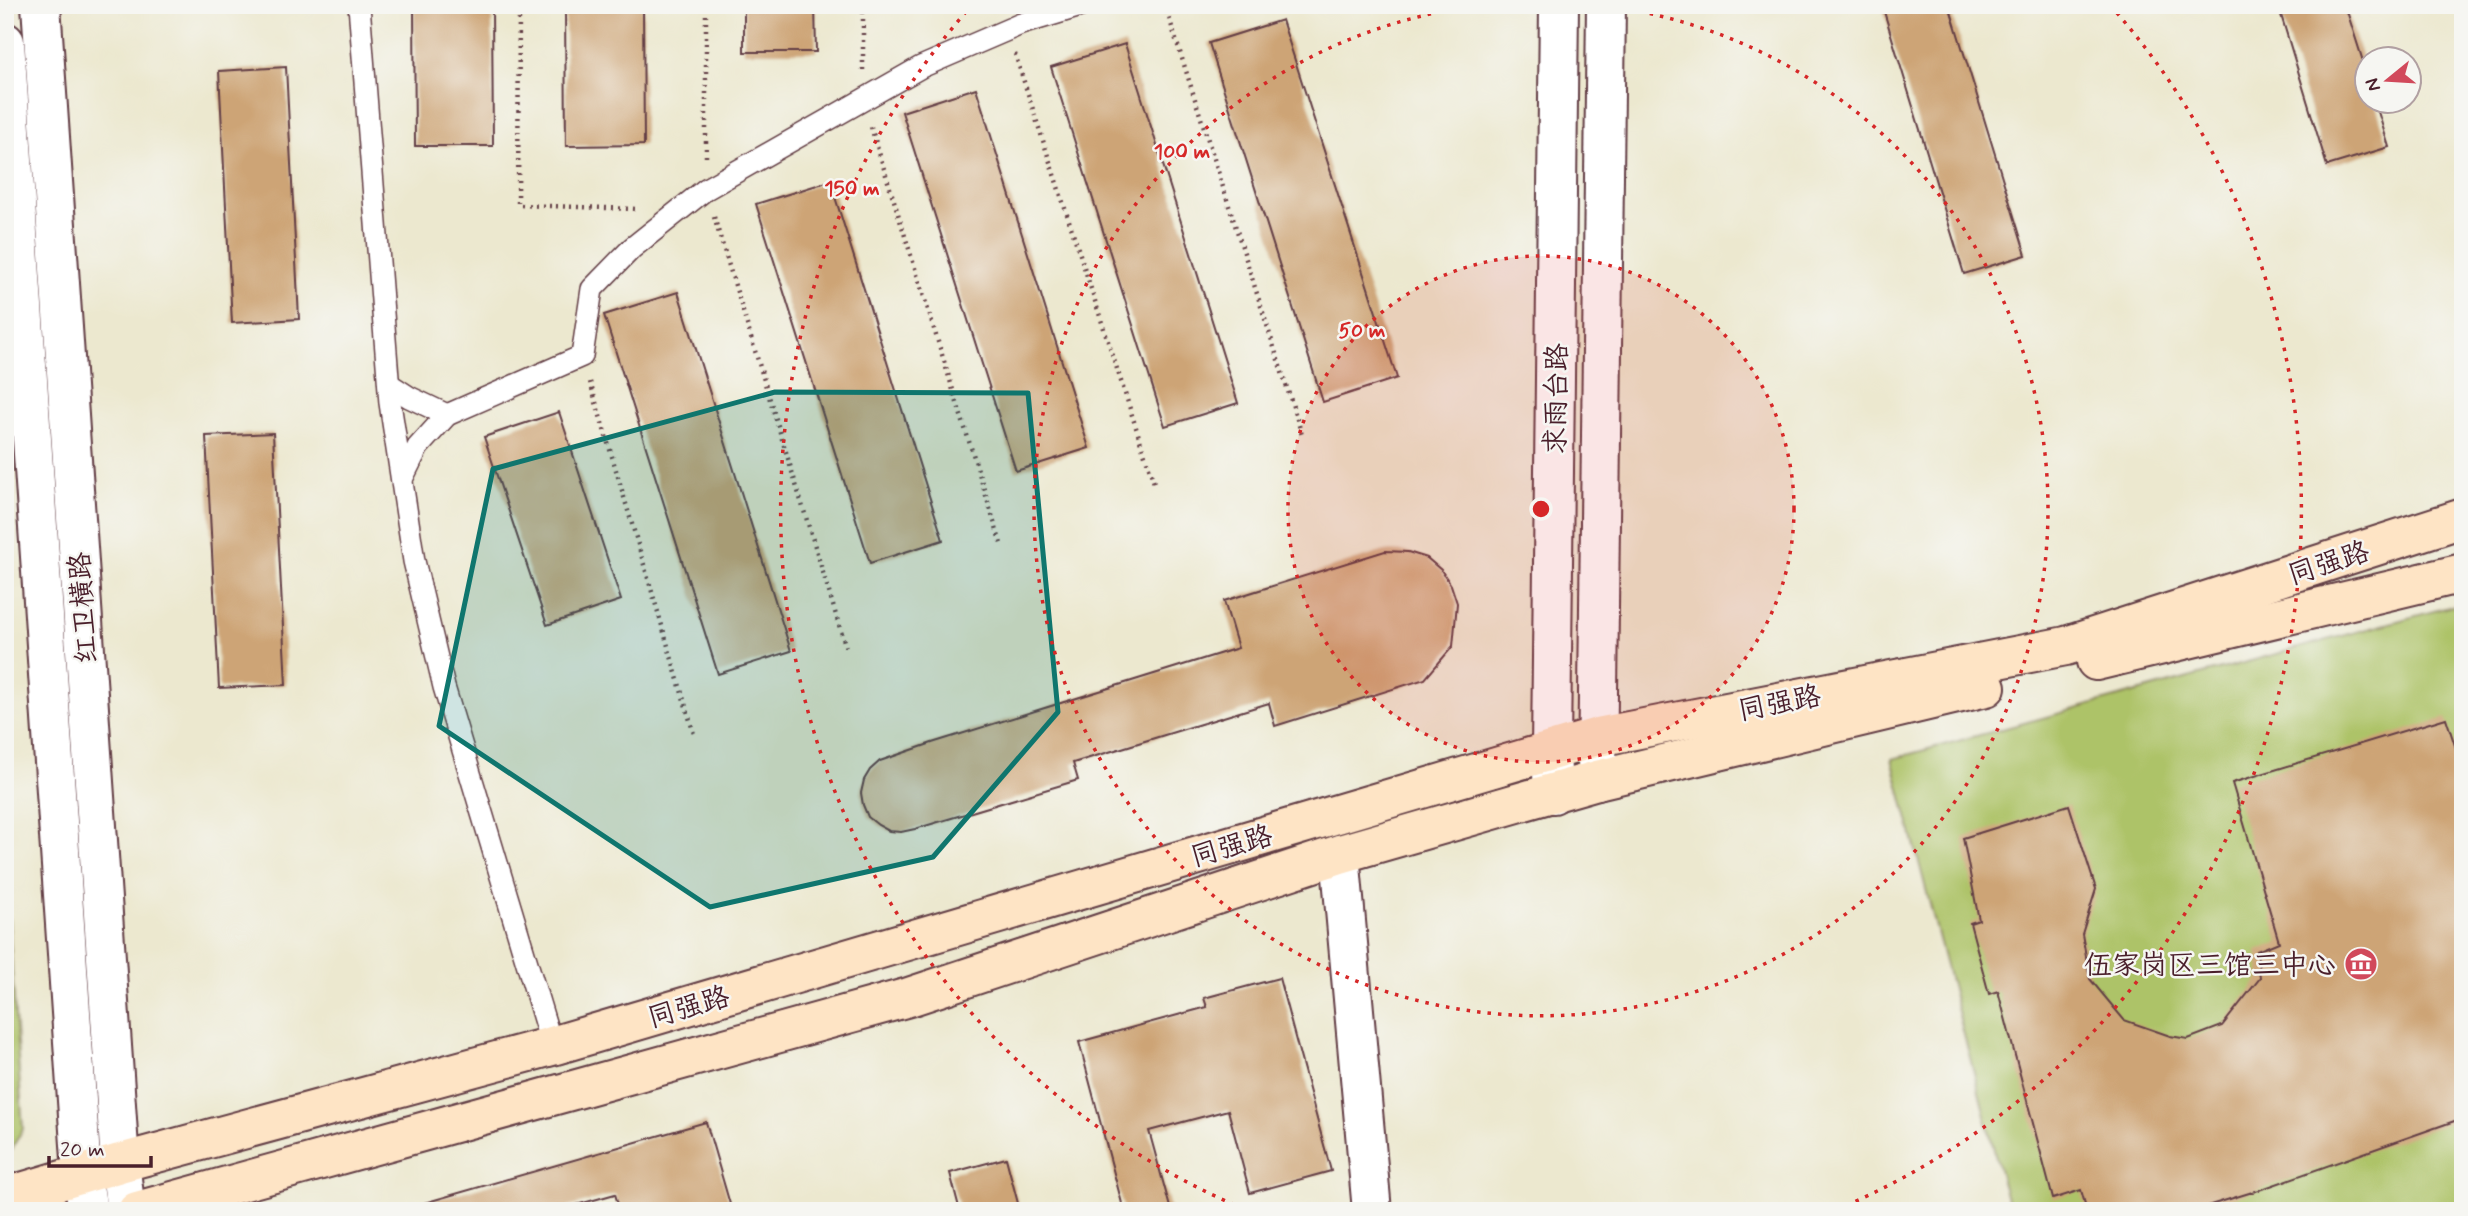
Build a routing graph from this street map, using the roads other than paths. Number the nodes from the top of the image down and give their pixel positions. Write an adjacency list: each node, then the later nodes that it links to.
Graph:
1 (41, 5): 18 (street, 红卫横路)
2 (359, 5): 7 (lane)
3 (1084, 5): 8 (lane)
4 (1559, 5): 13 (street, 求雨台路)
5 (1606, 5): 12 (street, 求雨台路)
6 (5, 42): 19 (street, 红卫横路)
7 (388, 384): 8 (lane); 9 (lane)
8 (447, 415): 9 (lane)
9 (402, 480): 17 (lane)
10 (2463, 518): 12 (main road, 同强路)
11 (2463, 573): 14 (main road, 同强路)
12 (1598, 737): 13 (main road, 同强路); 14 (street, 求雨台路)
13 (1551, 751): 15 (street, 求雨台路); 17 (main road, 同强路)
14 (1597, 780): 15 (main road, 同强路)
15 (1553, 794): 16 (main road, 同强路)
16 (1340, 854): 22 (main road, 同强路); 23 (street)
17 (552, 1046): 18 (main road, 同强路)
18 (120, 1163): 19 (main road, 同强路); 21 (street, 红卫横路)
19 (85, 1193): 20 (main road, 同强路)
20 (5, 1197)
21 (126, 1211)
22 (137, 1211)
23 (1372, 1211)

